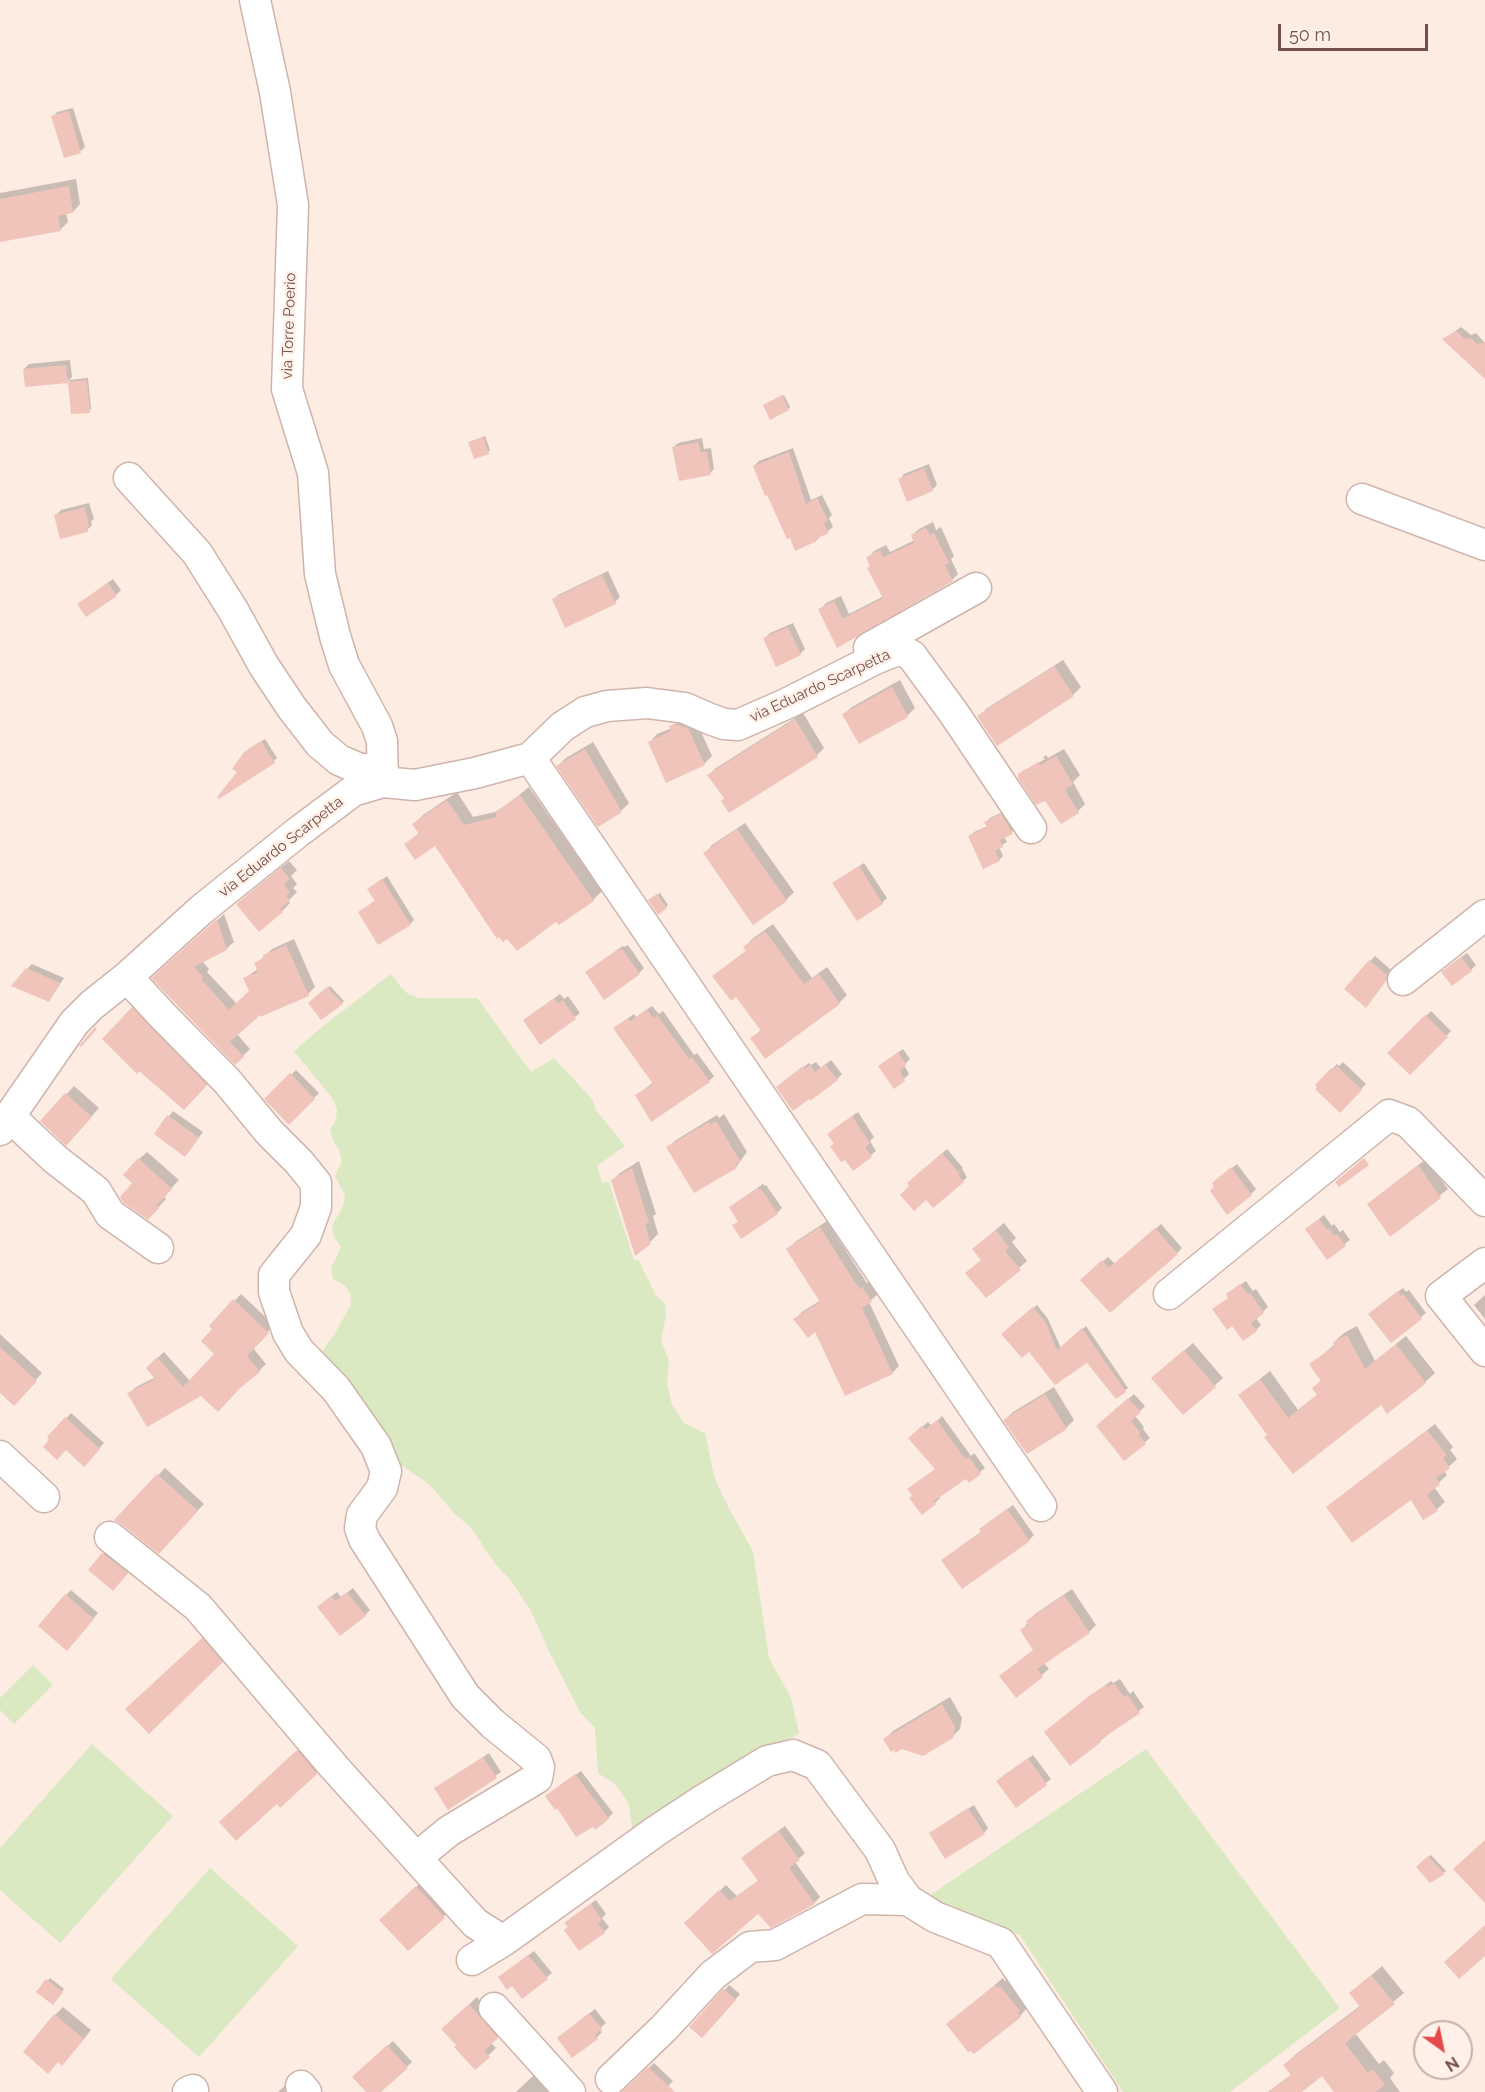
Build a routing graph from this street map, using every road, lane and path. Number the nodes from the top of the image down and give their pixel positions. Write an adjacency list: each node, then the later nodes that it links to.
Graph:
1 (255, 0): 8 (street, via Torre Poerio)
2 (129, 478): 8 (street)
3 (1362, 499): 4 (street)
4 (1485, 545)
5 (976, 588): 6 (street)
6 (710, 719): 7 (street, via Eduardo Scarpetta); 9 (street, via Eduardo Scarpetta)
7 (530, 759): 8 (street, via Eduardo Scarpetta); 21 (street)
8 (383, 775): 11 (street, via Eduardo Scarpetta)
9 (1031, 828)
10 (1485, 915): 12 (street)
11 (127, 977): 13 (street, via Eduardo Scarpetta); 23 (street)
12 (1403, 980)
13 (4, 1123): 15 (street)
14 (1485, 1201): 17 (street)
15 (158, 1248)
16 (1485, 1263): 18 (street)
17 (1169, 1294)
18 (1485, 1351)
19 (0, 1456): 20 (street)
20 (44, 1497)
21 (1041, 1506)
22 (110, 1537): 23 (street)
23 (416, 1858): 25 (street)
24 (908, 1900): 25 (street); 28 (street); 30 (street)
25 (503, 1941): 26 (street)
26 (472, 1960)
27 (494, 2008): 29 (street)
28 (611, 2079)
29 (570, 2092)
30 (1102, 2092)

